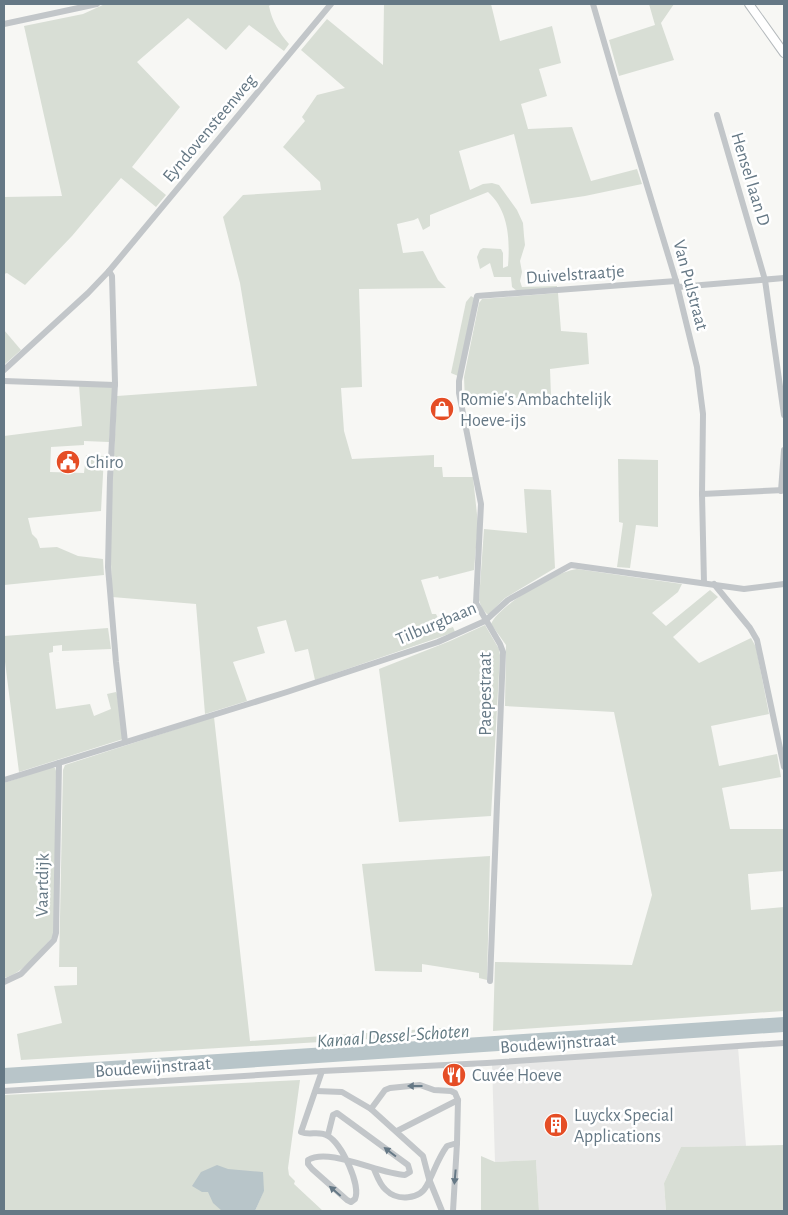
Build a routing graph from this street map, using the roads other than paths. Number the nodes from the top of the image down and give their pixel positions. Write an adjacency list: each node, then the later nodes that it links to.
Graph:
1 (97, 4): 5 (street)
2 (331, 4): 8 (street, Eyndovensteenweg)
3 (593, 4): 11 (street, Van Pulstraat)
4 (749, 4): 6 (main road)
5 (4, 24)
6 (784, 53)
7 (717, 115): 10 (street, Hensel laan D)
8 (109, 271): 13 (street, Eyndovensteenweg); 15 (street)
9 (784, 278): 10 (street, Duivelstraatje)
10 (765, 280): 11 (street, Duivelstraatje); 16 (street, Hensel laan D)
11 (677, 284): 12 (street, Duivelstraatje); 19 (street, Van Pulstraat)
12 (477, 296): 23 (street, Paepestraat)
13 (4, 370)
14 (4, 381): 15 (street)
15 (114, 385): 24 (street)
16 (784, 415)
17 (784, 450): 18 (street)
18 (783, 490): 19 (street)
19 (702, 494): 20 (street, Van Pulstraat)
20 (704, 583): 21 (street, Tilburgbaan); 23 (street, Tilburgbaan)
21 (714, 584): 22 (street, Tilburgbaan); 26 (street)
22 (784, 584)
23 (485, 621): 24 (street, Tilburgbaan); 28 (street, Paepestraat)
24 (125, 742): 25 (street, Tilburgbaan)
25 (59, 763): 27 (street, Tilburgbaan); 29 (street, Vaartdijk)
26 (784, 767)
27 (4, 780)
28 (490, 981)
29 (4, 982)
30 (784, 1043): 31 (street, Boudewijnstraat)
31 (322, 1071): 32 (street, Boudewijnstraat); 33 (street)
32 (4, 1091)
33 (316, 1092): 35 (street); 37 (street)
34 (458, 1100): 35 (street, one-way to 35); 36 (street); 38 (street)
35 (371, 1109): 36 (street)
36 (397, 1131): 41 (street)
37 (328, 1135): 39 (street); 40 (street, one-way to 37)
38 (457, 1143): 41 (street); 43 (street, one-way to 43)
39 (346, 1159): 39 (street, one-way to 39); 40 (street)
40 (374, 1169): 41 (street)
41 (429, 1179): 42 (street)
42 (442, 1211)
43 (453, 1211)

